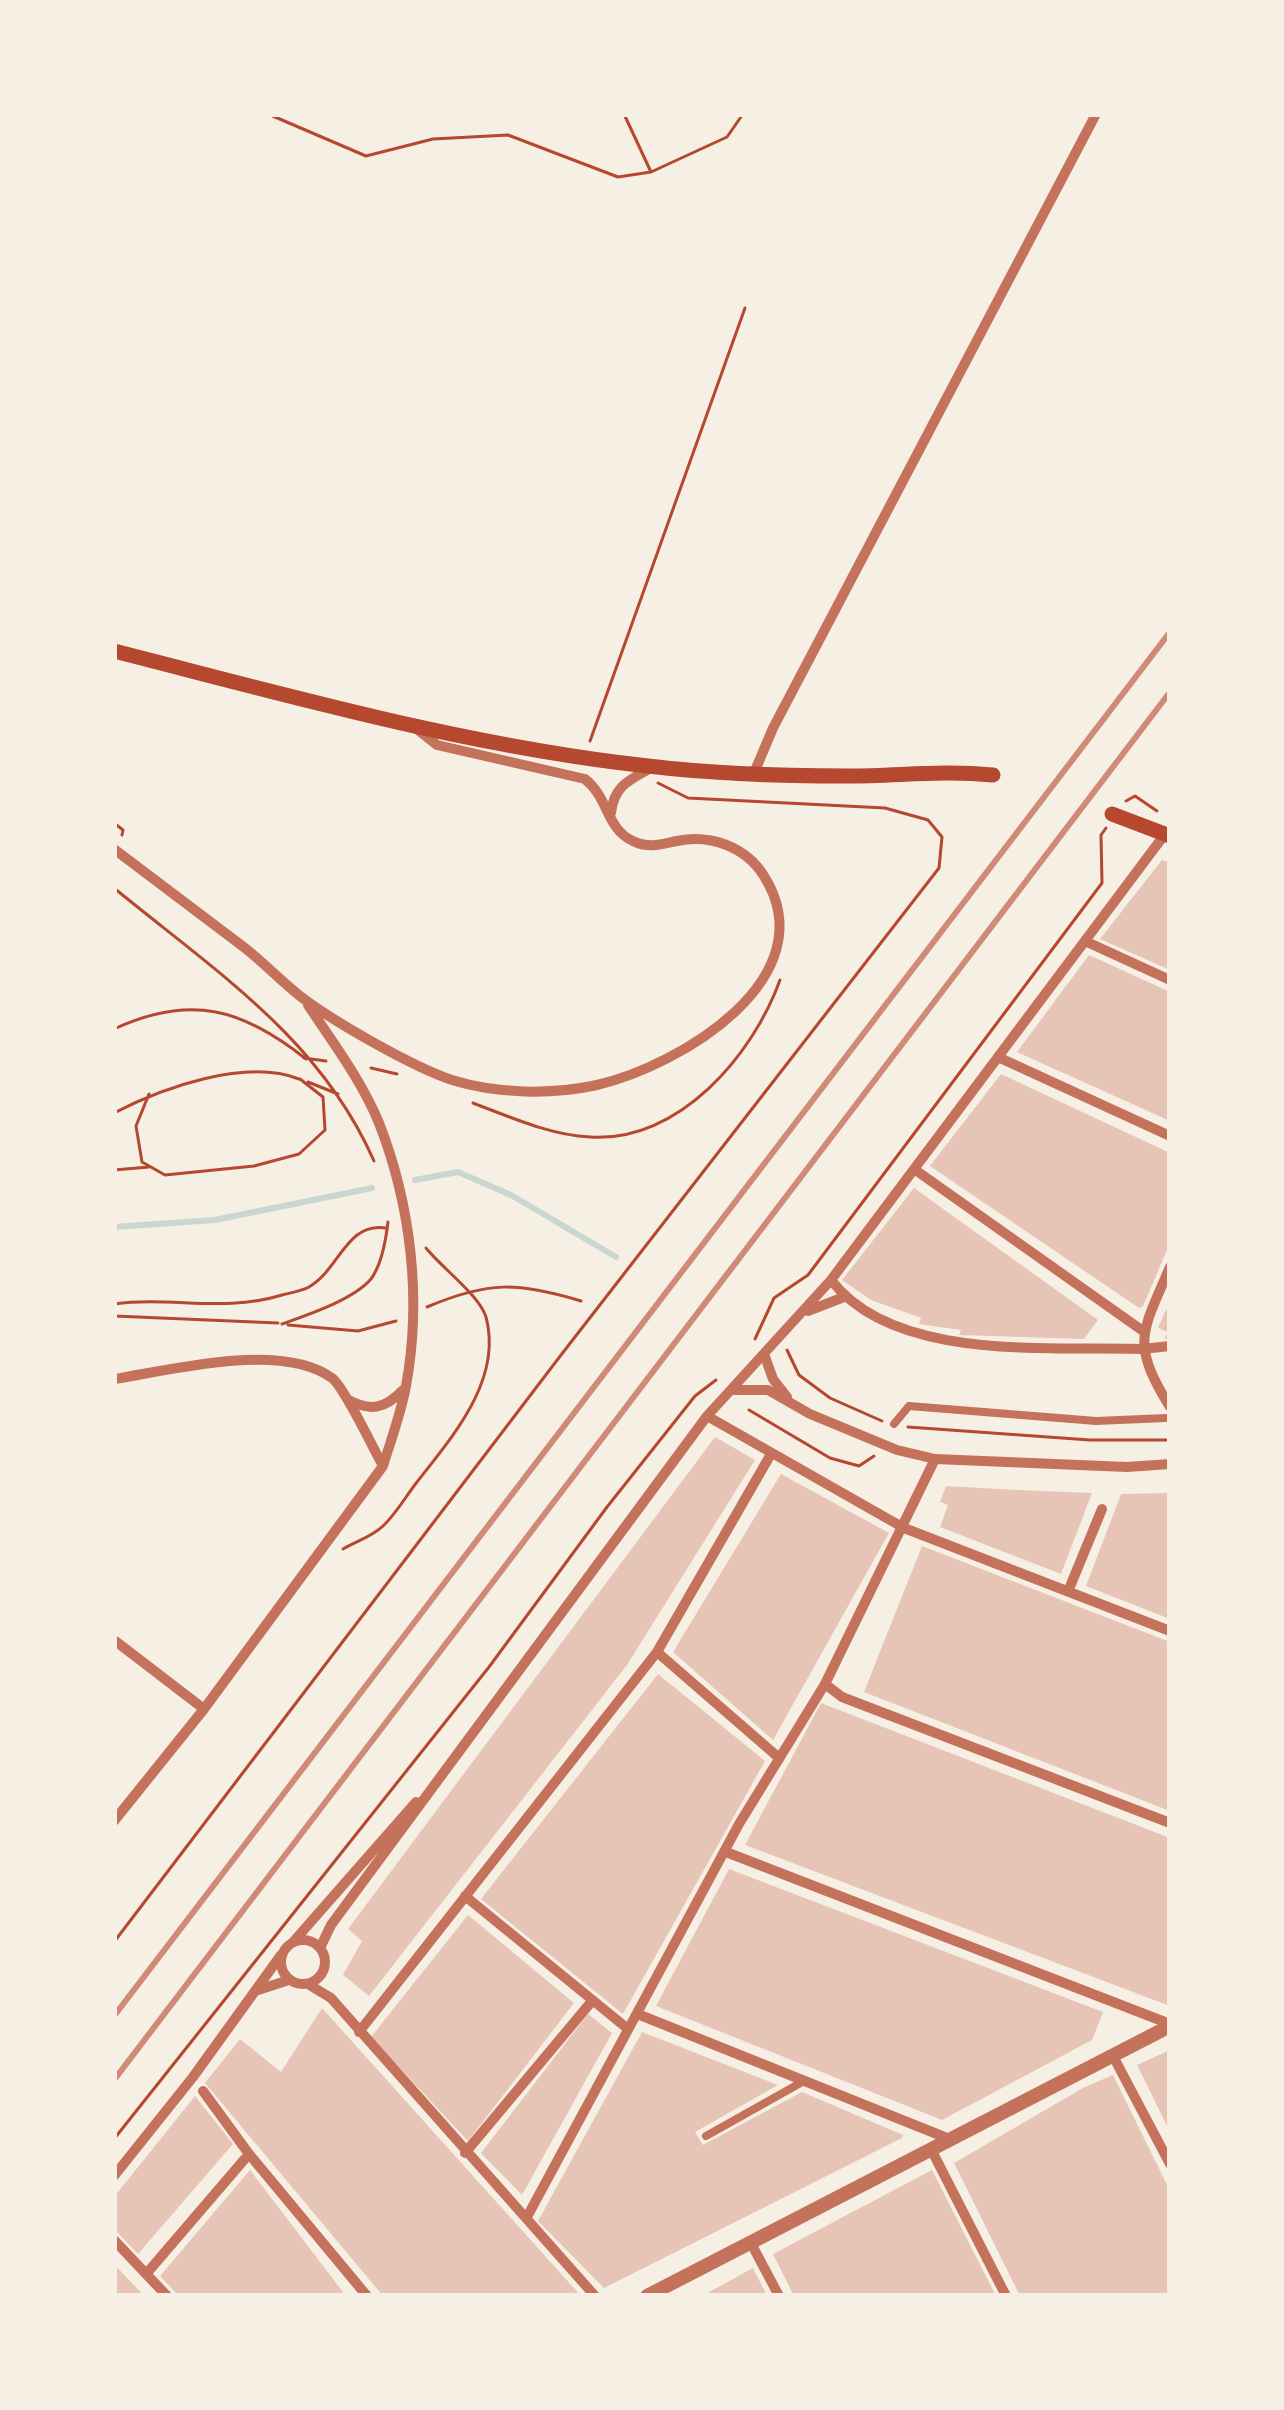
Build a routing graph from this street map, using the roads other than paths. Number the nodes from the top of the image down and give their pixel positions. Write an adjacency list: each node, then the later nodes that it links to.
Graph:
1 (1096, 114): 5 (street)
2 (114, 652): 3 (main road)
3 (416, 728): 4 (main road); 8 (street)
4 (652, 767): 5 (main road); 8 (street)
5 (754, 773): 6 (main road)
6 (993, 775)
7 (1112, 814): 9 (main road)
8 (610, 816): 13 (street)
9 (1167, 835): 11 (street)
10 (114, 849): 13 (street)
11 (1088, 942): 12 (street); 14 (street)
12 (1170, 980)
13 (303, 998): 26 (street)
14 (1000, 1058): 15 (street); 16 (street)
15 (1170, 1136)
16 (914, 1169): 18 (street); 21 (street)
17 (1170, 1267): 21 (street)
18 (831, 1280): 19 (street); 20 (street)
19 (844, 1297): 20 (street); 23 (street)
20 (793, 1321): 24 (street)
21 (1143, 1331): 23 (street)
22 (1170, 1346): 23 (street)
23 (1142, 1349): 30 (street)
24 (764, 1354): 27 (street); 29 (street)
25 (114, 1379): 28 (street)
26 (406, 1388): 28 (street); 36 (street)
27 (730, 1390): 29 (street); 31 (street)
28 (344, 1397): 36 (street)
29 (789, 1399): 34 (street)
30 (1168, 1413): 32 (street)
31 (707, 1416): 33 (street); 45 (street)
32 (894, 1424)
33 (771, 1454): 38 (street); 42 (street)
34 (935, 1459): 35 (street); 38 (street)
35 (1170, 1464)
36 (383, 1466): 44 (street)
37 (1102, 1509): 39 (street)
38 (904, 1528): 39 (street); 43 (street)
39 (1069, 1589): 40 (street)
40 (1170, 1631)
41 (114, 1640): 44 (street)
42 (657, 1652): 46 (street); 50 (street)
43 (825, 1684): 46 (street); 48 (street)
44 (204, 1708): 47 (street)
45 (466, 1746): 51 (street); 52 (street)
46 (778, 1756): 49 (street)
47 (114, 1821)
48 (1170, 1823)
49 (726, 1852): 60 (street); 61 (street)
50 (466, 1896): 59 (street); 63 (street)
51 (294, 1941): 52 (street); 53 (street)
52 (320, 1948): 54 (street)
53 (281, 1955): 55 (street); 57 (street)
54 (322, 1975): 56 (street); 58 (street)
55 (289, 1980): 56 (street); 57 (street)
56 (308, 1984): 58 (street)
57 (258, 1990): 73 (street)
58 (331, 1998): 63 (street)
59 (592, 2001): 62 (street); 70 (street)
60 (640, 2014): 62 (street); 65 (street)
61 (1170, 2025): 64 (street)
62 (628, 2029): 74 (street)
63 (359, 2032): 70 (street)
64 (1113, 2056): 68 (street); 72 (street)
65 (804, 2081): 67 (street); 68 (street)
66 (203, 2091): 71 (street)
67 (706, 2136)
68 (952, 2140): 69 (street)
69 (932, 2151): 76 (street); 83 (street)
70 (465, 2153): 74 (street)
71 (249, 2154): 77 (street); 79 (street)
72 (1170, 2164)
73 (114, 2176)
74 (527, 2217): 80 (street)
75 (114, 2240): 77 (street)
76 (752, 2245): 81 (street); 82 (street)
77 (147, 2273): 78 (street)
78 (167, 2296)
79 (368, 2296)
80 (595, 2296)
81 (647, 2296)
82 (778, 2296)
83 (1006, 2296)

